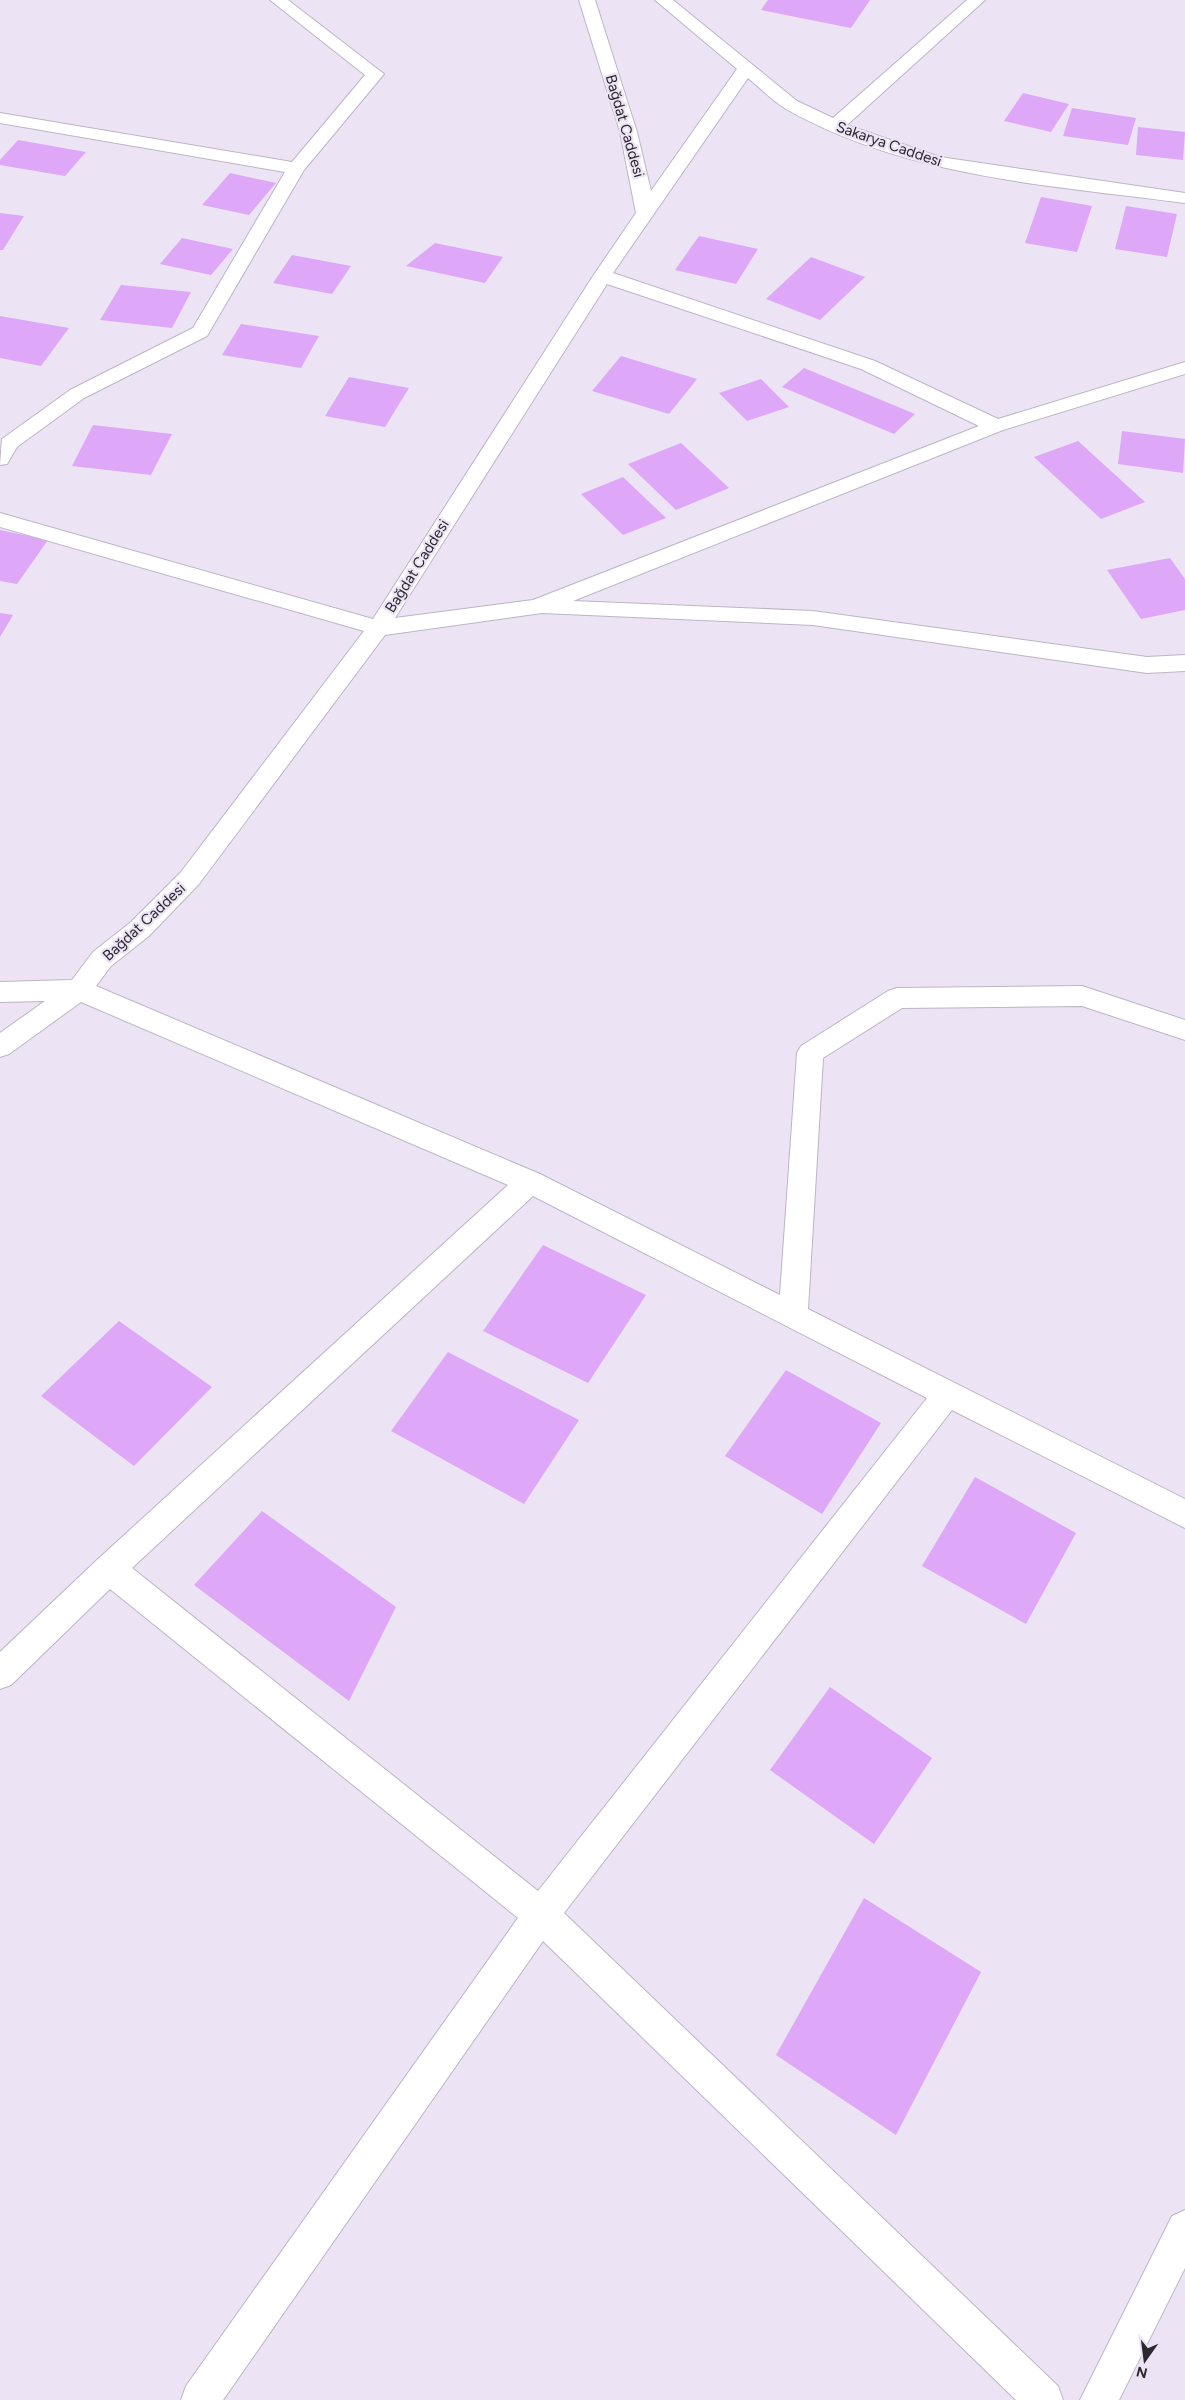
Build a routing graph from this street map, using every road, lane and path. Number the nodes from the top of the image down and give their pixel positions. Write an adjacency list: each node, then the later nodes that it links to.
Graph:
1 (278, 0): 8 (street)
2 (587, 0): 10 (street, Bağdat Caddesi)
3 (663, 0): 5 (street, Sakarya Caddesi)
4 (977, 0): 7 (street)
5 (746, 69): 7 (street, Sakarya Caddesi); 10 (street)
6 (0, 118): 8 (street)
7 (834, 126): 9 (street, Sakarya Caddesi)
8 (296, 168): 14 (street)
9 (1185, 198)
10 (645, 213): 11 (street, Bağdat Caddesi)
11 (602, 276): 13 (street); 17 (street, Bağdat Caddesi)
12 (1185, 368): 13 (street)
13 (996, 426): 16 (street)
14 (0, 459)
15 (0, 520): 17 (street)
16 (536, 607): 17 (street); 18 (street)
17 (378, 628): 19 (street, Bağdat Caddesi)
18 (1185, 663)
19 (79, 990): 20 (street); 22 (street, Bağdat Caddesi); 23 (street)
20 (0, 992)
21 (1185, 1030): 24 (street)
22 (0, 1047)
23 (530, 1182): 24 (street); 27 (street)
24 (793, 1316): 25 (street)
25 (948, 1394): 26 (street); 29 (street)
26 (1185, 1514)
27 (109, 1569): 28 (street); 29 (street)
28 (0, 1674)
29 (541, 1915): 31 (street); 32 (street)
30 (1185, 2229): 33 (street)
31 (200, 2400)
32 (1044, 2400)
33 (1099, 2400)

